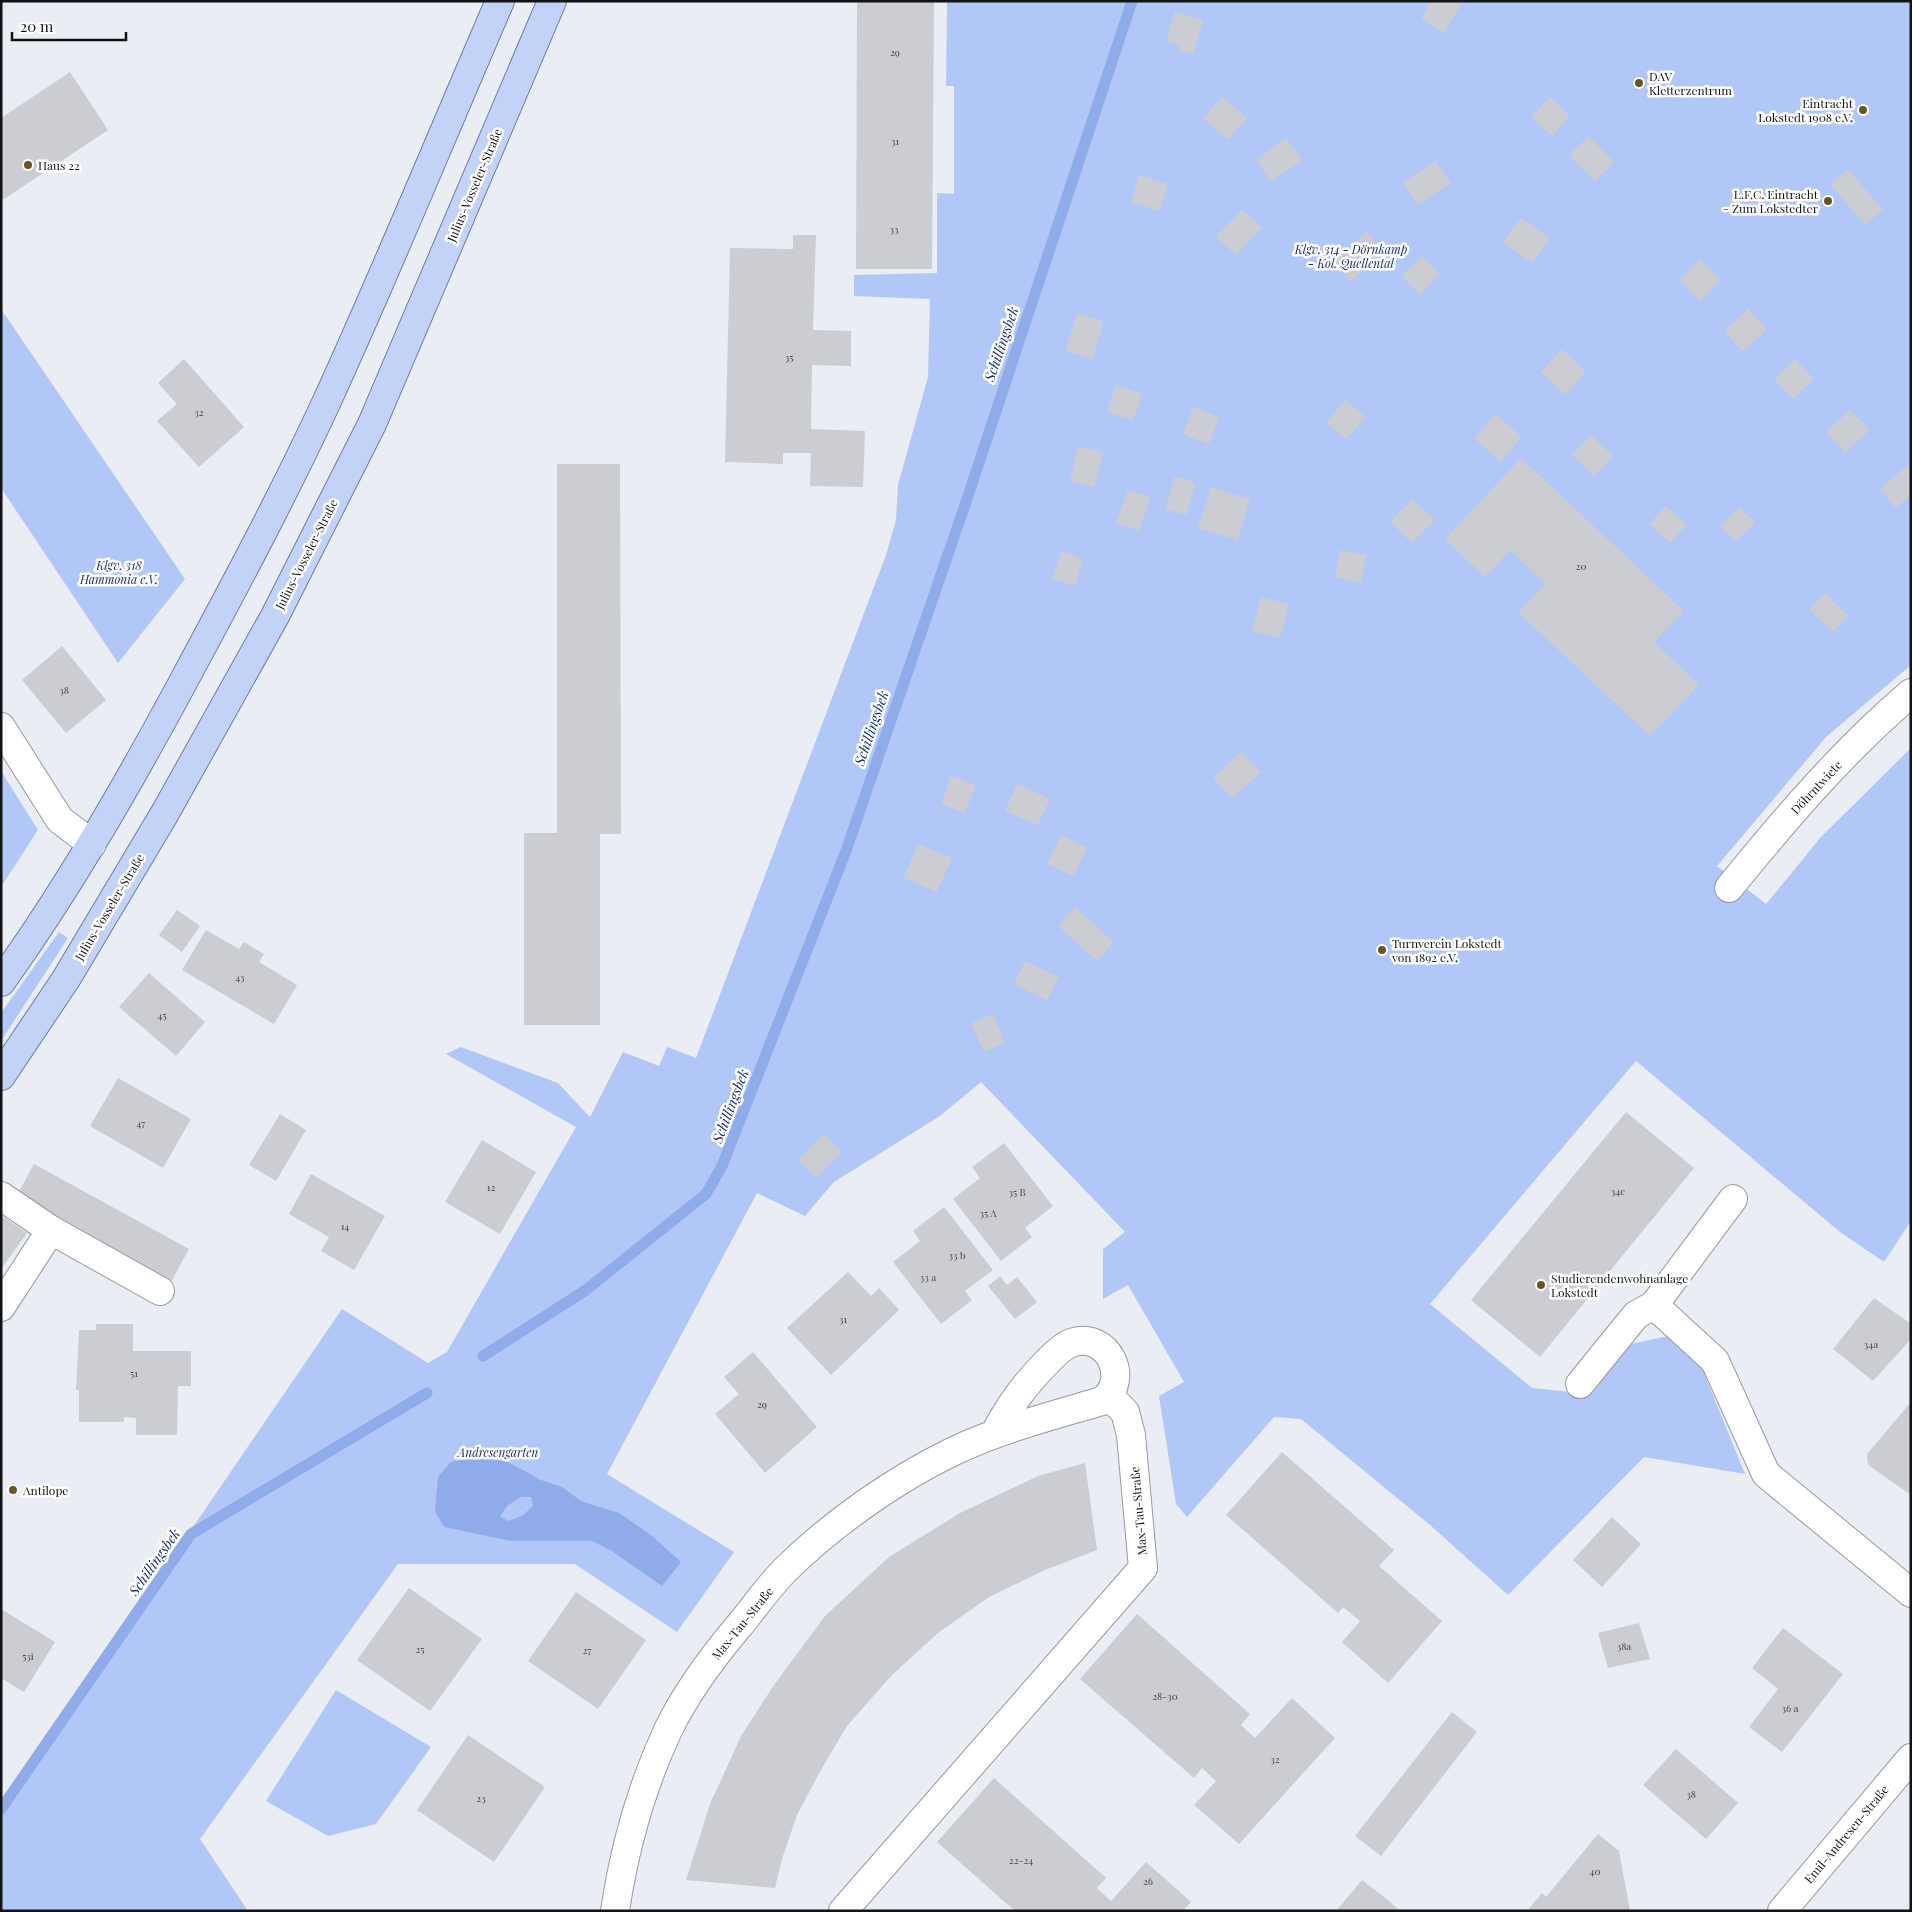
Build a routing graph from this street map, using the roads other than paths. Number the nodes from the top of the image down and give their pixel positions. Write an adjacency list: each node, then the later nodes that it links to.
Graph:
1 (500, 1): 5 (main road)
2 (552, 1): 8 (main road, Julius-Vosseler-Straße)
3 (1911, 693): 6 (street, Döhrntwiete)
4 (1, 727): 5 (street)
5 (92, 844): 7 (main road)
6 (1729, 888)
7 (1, 982)
8 (1, 1076)
9 (1, 1196): 11 (street)
10 (1733, 1199): 13 (street)
11 (51, 1230): 12 (street); 14 (street)
12 (160, 1291)
13 (1654, 1305): 15 (street); 18 (street)
14 (1, 1307)
15 (1580, 1384)
16 (1109, 1396): 17 (street, Max-Tau-Straße); 17 (street); 21 (street, Max-Tau-Straße)
17 (995, 1433): 20 (street, Max-Tau-Straße)
18 (1911, 1593)
19 (1911, 1758): 22 (street, Emil-Andresen-Straße)
20 (615, 1911)
21 (843, 1911)
22 (1782, 1911)

